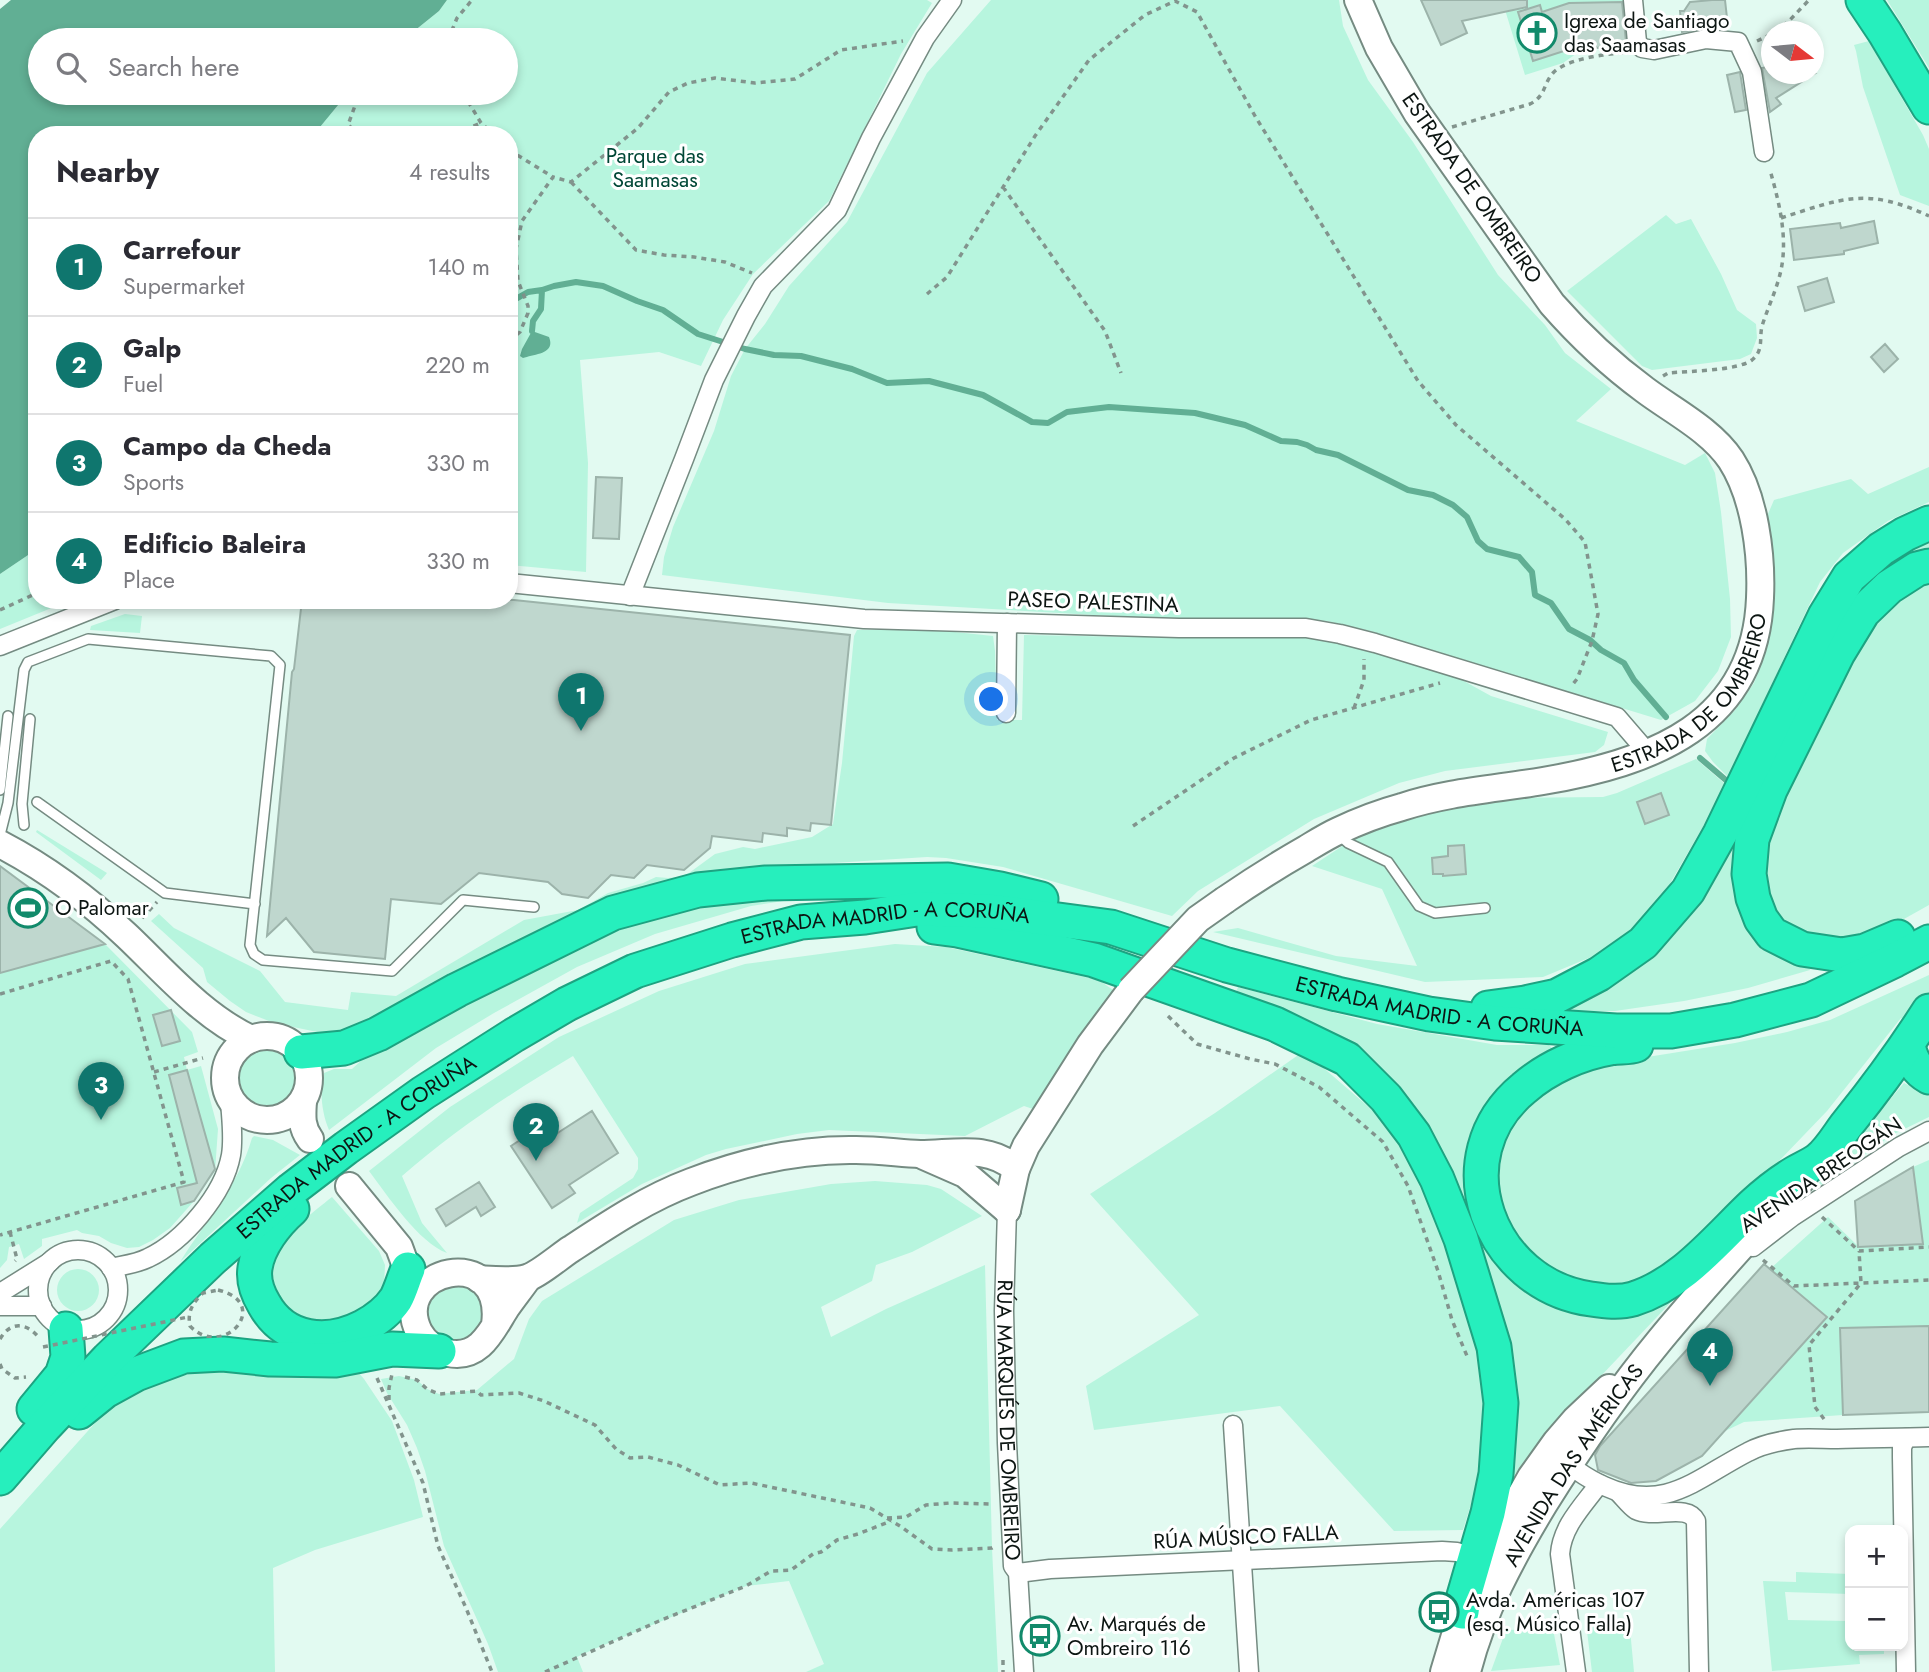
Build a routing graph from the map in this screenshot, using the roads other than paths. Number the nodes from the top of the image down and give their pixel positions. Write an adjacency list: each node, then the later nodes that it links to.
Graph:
1 (952, 0): 10 (street)
2 (1358, 0): 17 (street, ESTRADA DE OMBREIRO)
3 (1633, 0): 6 (street)
4 (1863, 0): 5 (highway)
5 (1929, 107)
6 (1764, 152)
7 (1929, 523): 34 (highway)
8 (1929, 566): 29 (highway)
9 (518, 584): 10 (street, PASEO PALESTINA)
10 (630, 596): 12 (street, PASEO PALESTINA)
11 (92, 609): 13 (street)
12 (1007, 623): 14 (street); 17 (street, PASEO PALESTINA)
13 (0, 646)
14 (1006, 713)
15 (8, 716): 18 (lane)
16 (30, 719): 21 (lane)
17 (1648, 753): 22 (street, ESTRADA DE OMBREIRO)
18 (0, 790)
19 (4, 800): 23 (lane); 25 (lane)
20 (37, 802): 25 (lane)
21 (24, 825)
22 (1336, 832): 27 (lane); 44 (street, ESTRADA DE OMBREIRO, bridge)
23 (0, 835)
24 (0, 844): 32 (street)
25 (255, 904): 26 (lane)
26 (534, 907)
27 (1485, 908)
28 (865, 918): 30 (highway, ESTRADA MADRID - A CORUÑA); 46 (highway, ESTRADA MADRID - A CORUÑA); 77 (highway)
29 (1929, 923)
30 (1111, 927): 34 (highway, ESTRADA MADRID - A CORUÑA); 38 (highway)
31 (1929, 942): 35 (highway, ESTRADA MADRID - A CORUÑA)
32 (202, 1008): 36 (street); 39 (street)
33 (1929, 1011): 37 (highway)
34 (1429, 1014): 35 (highway, ESTRADA MADRID - A CORUÑA)
35 (1671, 1031): 47 (highway)
36 (251, 1039): 38 (street); 39 (street)
37 (1908, 1044): 40 (highway); 47 (highway)
38 (301, 1052): 42 (street)
39 (214, 1062): 41 (street)
40 (1929, 1077)
41 (230, 1100): 43 (street); 54 (street)
42 (303, 1101): 43 (street); 43 (street)
43 (269, 1121)
44 (1037, 1128): 48 (street); 49 (street, ESTRADA DE OMBREIRO)
45 (1929, 1131): 58 (street, AVENIDA BREOGÁN)
46 (346, 1148): 52 (highway); 69 (highway, ESTRADA MADRID - A CORUÑA)
47 (1819, 1159): 58 (street, AVENIDA DAS AMÉRICAS)
48 (966, 1162): 49 (street); 51 (street); 56 (street)
49 (1015, 1172): 51 (street, RÚA MARQUÉS DE OMBREIRO)
50 (349, 1186): 52 (street)
51 (1007, 1210): 79 (street, RÚA MARQUÉS DE OMBREIRO)
52 (404, 1258): 55 (street); 60 (street)
53 (53, 1260): 54 (street); 59 (street); 62 (street)
54 (111, 1268): 65 (street)
55 (445, 1273): 57 (street); 60 (street)
56 (528, 1278): 57 (street); 63 (street)
57 (479, 1279): 63 (street)
58 (1707, 1286): 64 (street, AVENIDA DAS AMÉRICAS)
59 (0, 1293)
60 (416, 1300): 66 (street)
61 (0, 1306): 62 (street)
62 (42, 1306): 65 (street)
63 (495, 1325): 66 (street)
64 (1659, 1341): 67 (street, AVENIDA DAS AMÉRICAS); 73 (street, AVENIDA DAS AMÉRICAS)
65 (53, 1344): 72 (highway)
66 (439, 1351): 69 (highway)
67 (1629, 1369): 73 (street); 80 (street, AVENIDA DAS AMÉRICAS)
68 (1233, 1425): 78 (street)
69 (45, 1426): 74 (highway, ESTRADA MADRID - A CORUÑA)
70 (1929, 1437): 71 (street)
71 (1906, 1438): 76 (street); 87 (street)
72 (0, 1451)
73 (1570, 1464): 75 (street); 84 (street, AVENIDA DAS AMÉRICAS)
74 (0, 1478)
75 (1599, 1484): 76 (street); 85 (street)
76 (1619, 1493): 86 (street)
77 (1475, 1558): 78 (street, RÚA MÚSICO FALLA); 80 (highway)
78 (1241, 1560): 79 (street, RÚA MÚSICO FALLA); 82 (street)
79 (1018, 1573): 81 (street, RÚA MARQUÉS DE OMBREIRO)
80 (1462, 1612): 83 (street, AVENIDA DAS AMÉRICAS)
81 (1024, 1672)
82 (1249, 1672)
83 (1444, 1672)
84 (1467, 1672)
85 (1576, 1672)
86 (1699, 1672)
87 (1906, 1672)

